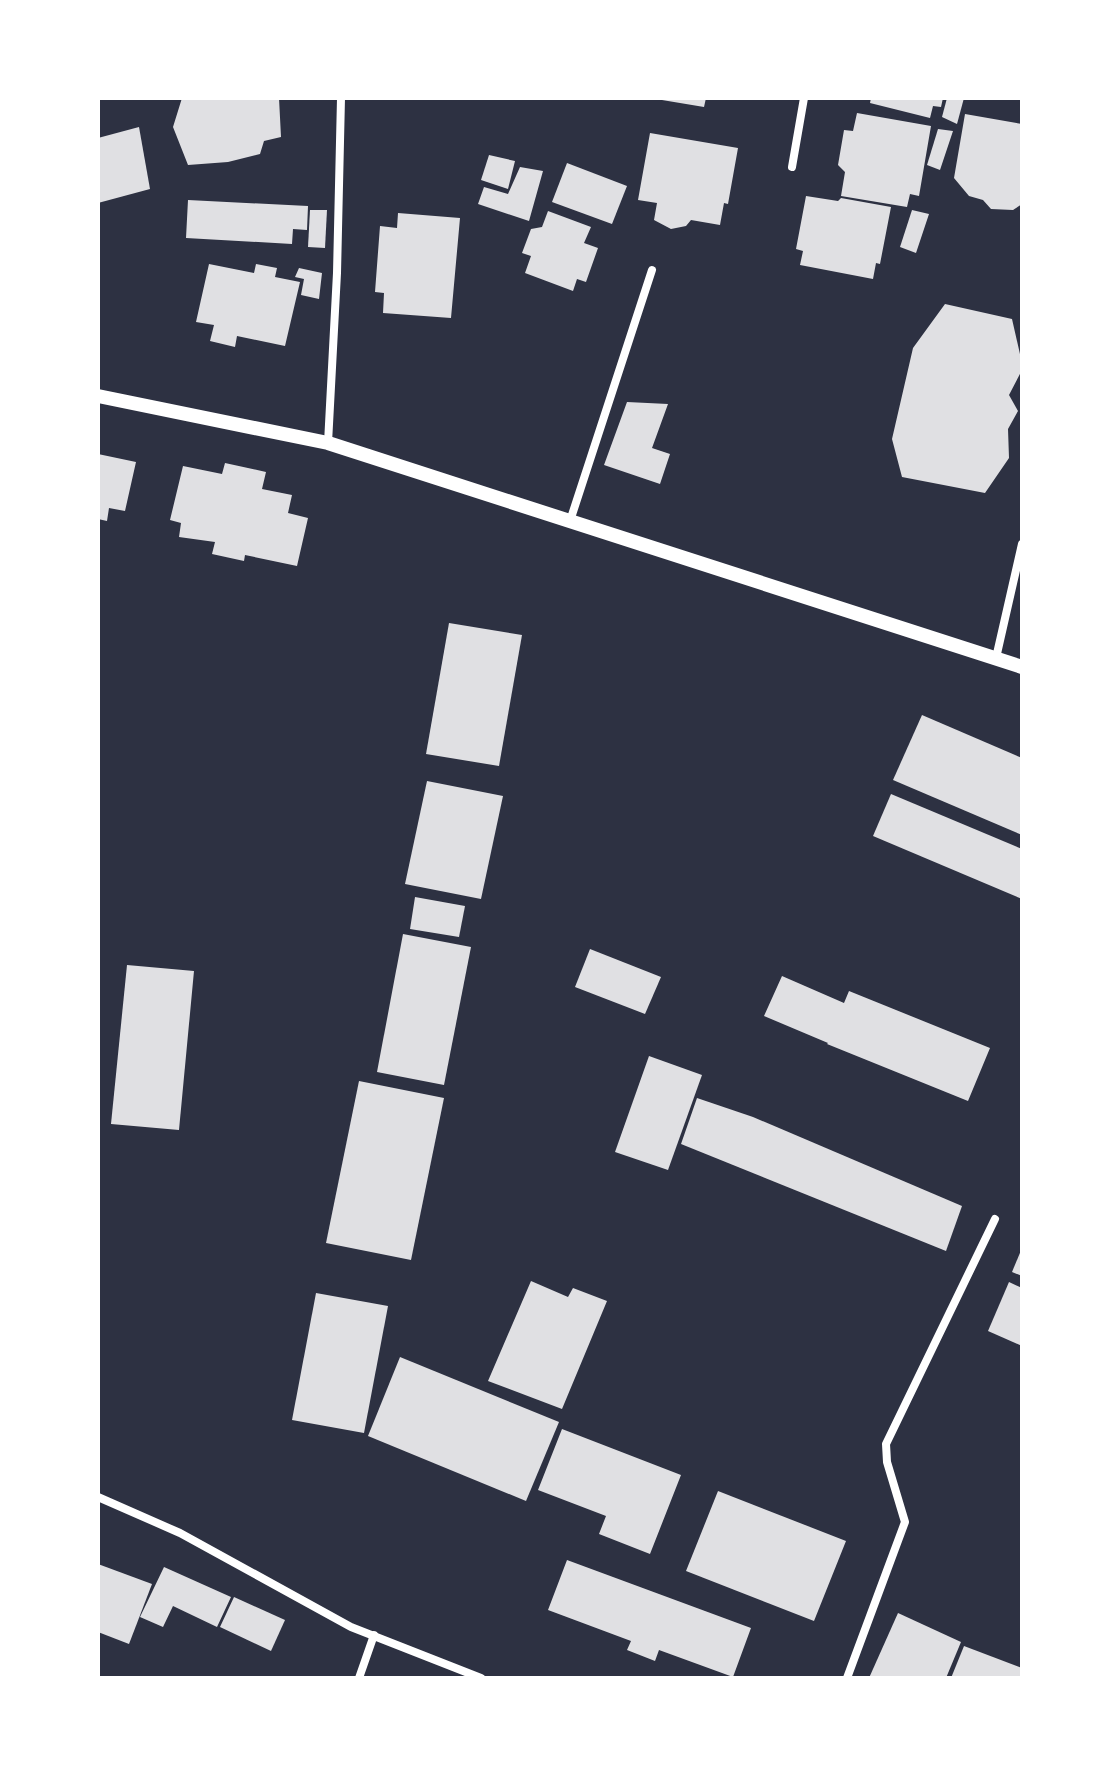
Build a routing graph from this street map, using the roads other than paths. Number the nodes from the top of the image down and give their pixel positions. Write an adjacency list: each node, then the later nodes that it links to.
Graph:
1 (341, 98): 6 (street)
2 (804, 98): 3 (street)
3 (792, 167)
4 (652, 270): 7 (street)
5 (98, 396): 6 (street)
6 (328, 443): 7 (street)
7 (570, 521): 9 (street)
8 (1022, 544): 9 (street)
9 (996, 658): 10 (street)
10 (1022, 667)
11 (995, 1219): 16 (street)
12 (98, 1497): 13 (street)
13 (374, 1635): 14 (street); 15 (street)
14 (359, 1678)
15 (481, 1678)
16 (847, 1678)

